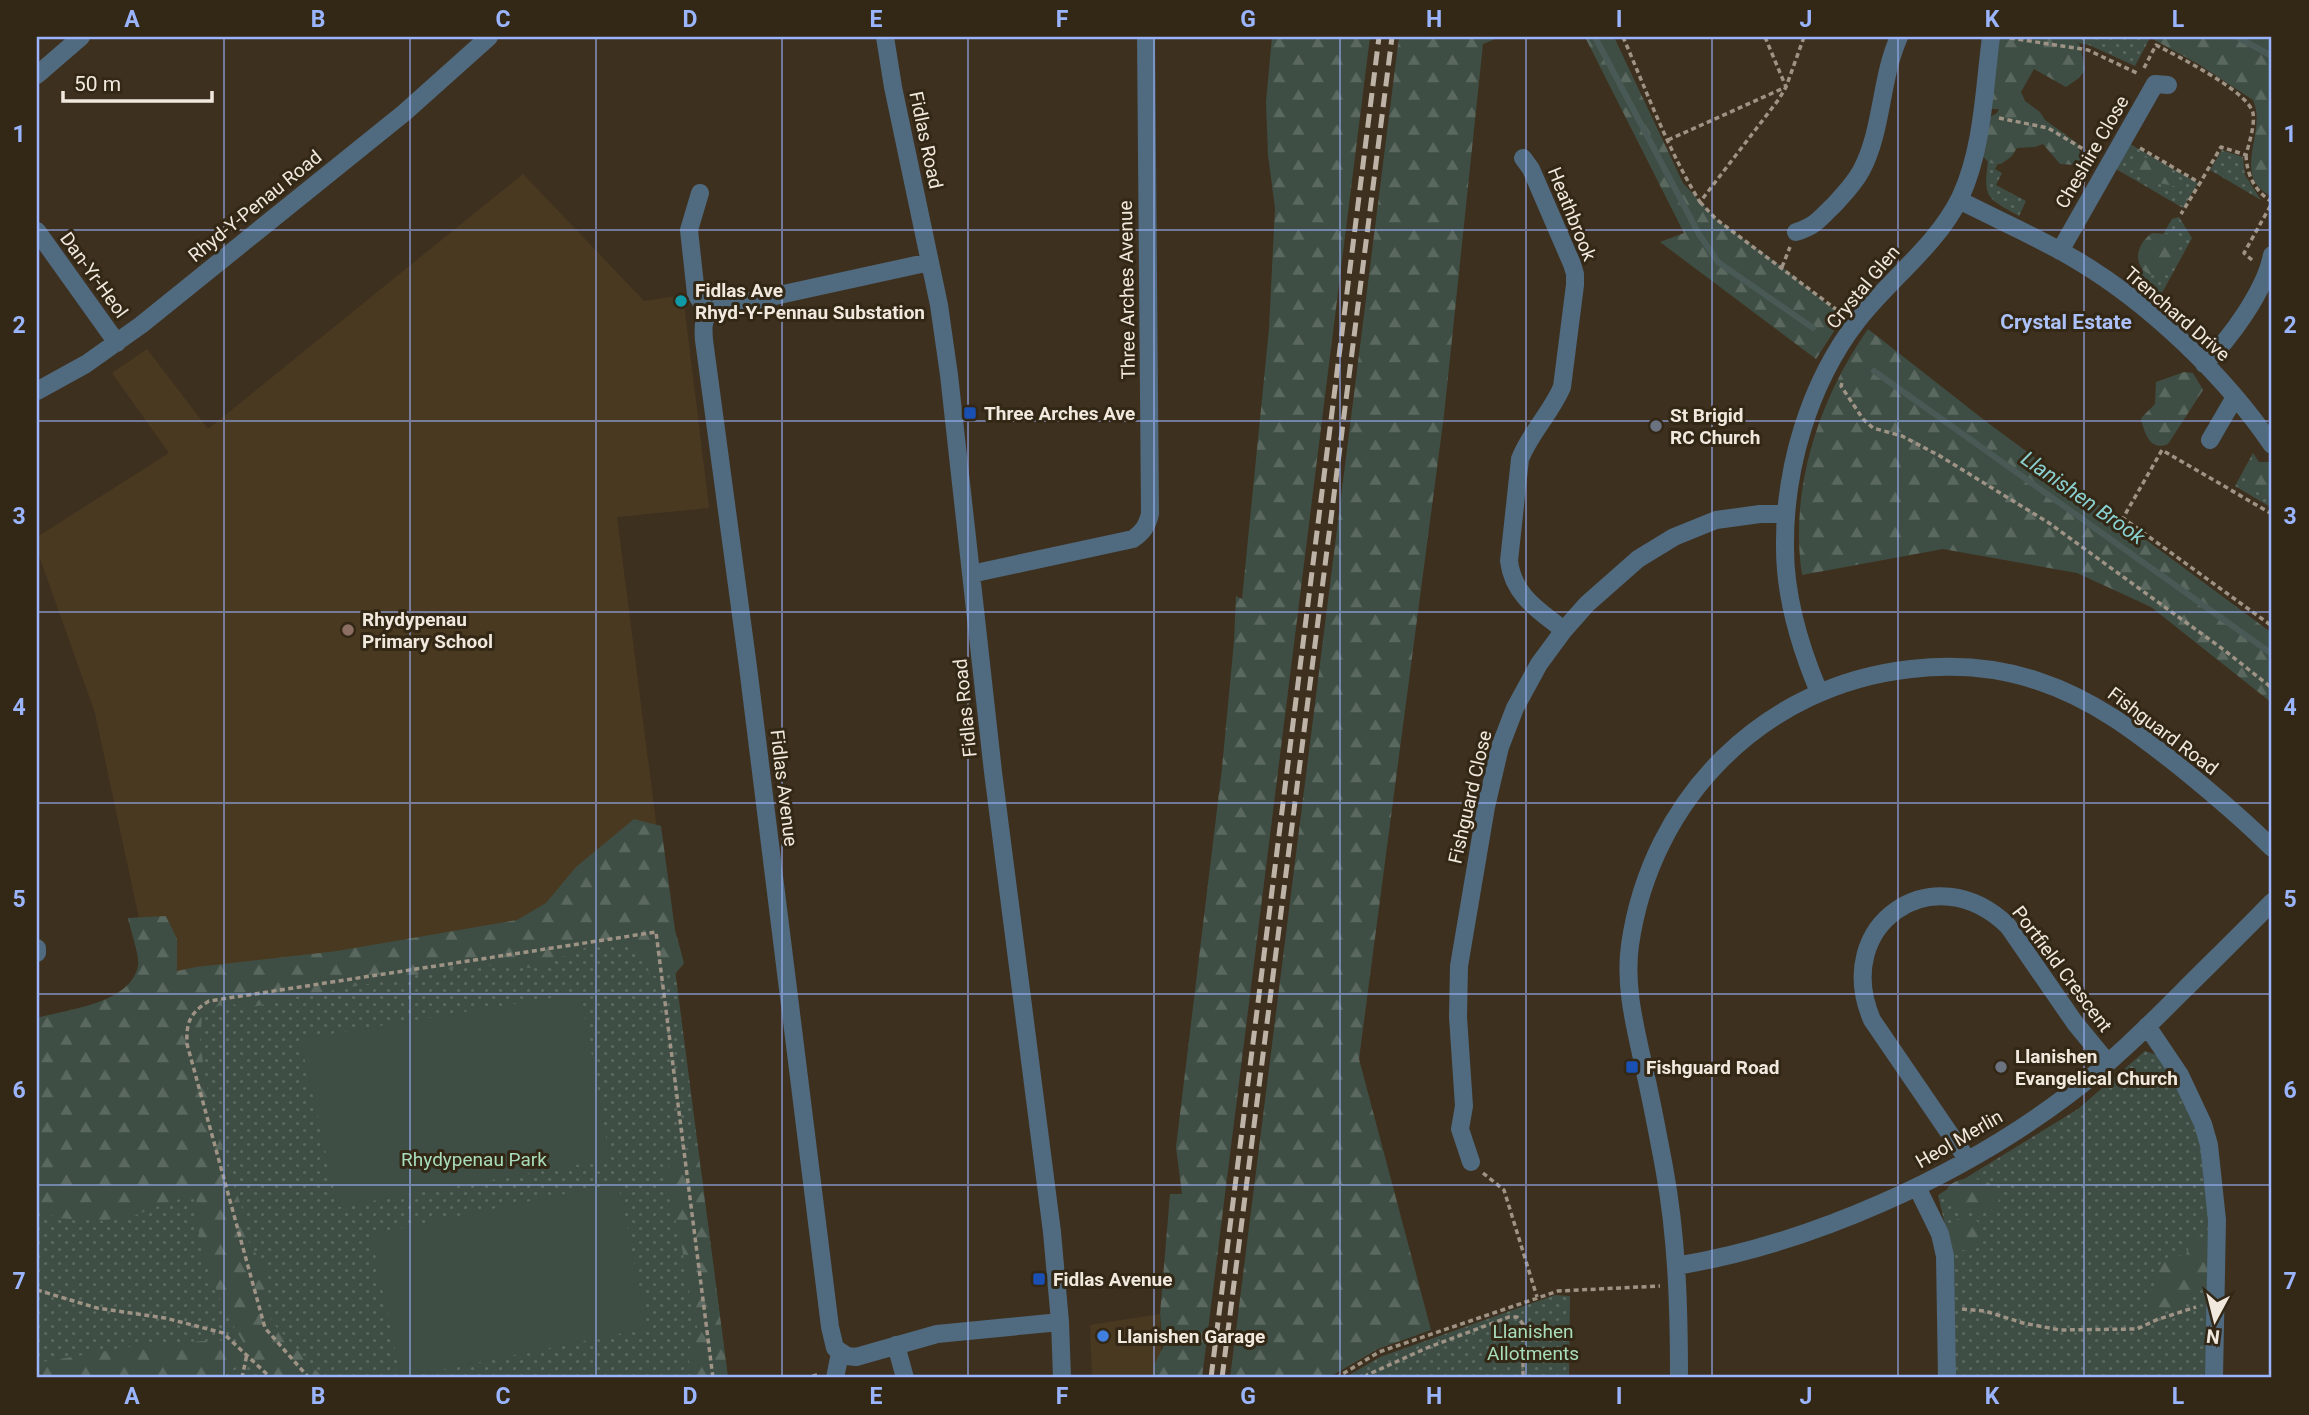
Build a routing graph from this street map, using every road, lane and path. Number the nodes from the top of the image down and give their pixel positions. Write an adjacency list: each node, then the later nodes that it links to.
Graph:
1 (81, 37): 11 (street)
2 (489, 37): 33 (street, Rhyd-Y-Penau Road)
3 (885, 37): 30 (street, Fidlas Road)
4 (1146, 37): 42 (street, Three Arches Avenue)
5 (1623, 37): 15 (path)
6 (1766, 37): 13 (path)
7 (1804, 37): 13 (path)
8 (1899, 37): 27 (street)
9 (1990, 37): 22 (street, Crystal Glen)
10 (2002, 37): 17 (path)
11 (37, 75)
12 (2168, 85): 28 (street, Cheshire Close)
13 (1786, 87): 15 (path); 23 (path)
14 (1992, 116): 19 (path)
15 (1668, 140): 23 (path)
16 (2133, 144): 20 (path)
17 (2246, 155): 20 (path); 24 (path)
18 (1523, 158): 44 (street, Heathbrook)
19 (2099, 159)
20 (2200, 183): 25 (path)
21 (700, 193): 31 (street)
22 (1959, 200): 28 (street, Trenchard Drive); 40 (street, Crystal Glen)
23 (1700, 202): 32 (path)
24 (2272, 202)
25 (2181, 214)
26 (37, 231): 33 (street, Dan-Yr-Heol)
27 (1796, 232)
28 (2060, 251): 34 (street, Trenchard Drive)
29 (2272, 255): 34 (street)
30 (930, 262): 31 (street); 42 (street, Fidlas Road)
31 (708, 313): 63 (street, Fidlas Avenue)
32 (1846, 317)
33 (117, 343): 36 (street, Rhyd-Y-Penau Road)
34 (2204, 364): 37 (street, Trenchard Drive)
35 (1840, 378): 45 (path)
36 (37, 391)
37 (2235, 397): 38 (street); 39 (street, Trenchard Drive)
38 (2210, 440)
39 (2272, 445)
40 (1786, 514): 44 (street, Fishguard Close); 46 (street, Crystal Glen)
41 (2272, 514): 43 (path)
42 (971, 573): 60 (street, Fidlas Road)
43 (2272, 626)
44 (1564, 630): 52 (street, Fishguard Close)
45 (2272, 688)
46 (1819, 692): 47 (street, Fishguard Road); 54 (street, Fishguard Road)
47 (2272, 848)
48 (2272, 902): 49 (street, Heol Merlin)
49 (2147, 1026): 50 (street, Heol Merlin); 58 (street)
50 (2107, 1062): 51 (street, Heol Merlin); 51 (street, Portfield Crescent)
51 (1967, 1159): 53 (street, Heol Merlin)
52 (1471, 1162): 57 (path)
53 (1917, 1187): 54 (street, Heol Merlin); 59 (street)
54 (1676, 1266): 75 (street, Fishguard Road)
55 (1662, 1286): 57 (path)
56 (37, 1290): 62 (path)
57 (1537, 1297): 72 (path)
58 (2216, 1306): 59 (path); 77 (street)
59 (1947, 1308): 76 (street)
60 (1060, 1322): 61 (street); 71 (street, Fidlas Road)
61 (896, 1345): 63 (street); 70 (street)
62 (247, 1353): 65 (path); 66 (path)
63 (840, 1353): 64 (street)
64 (828, 1376): 69 (path)
65 (242, 1378)
66 (271, 1378)
67 (309, 1378): 68 (path)
68 (713, 1378)
69 (804, 1378)
70 (905, 1378)
71 (1062, 1378)
72 (1336, 1378)
73 (1365, 1378): 74 (path)
74 (1523, 1378)
75 (1679, 1378)
76 (1947, 1378)
77 (2214, 1378)

